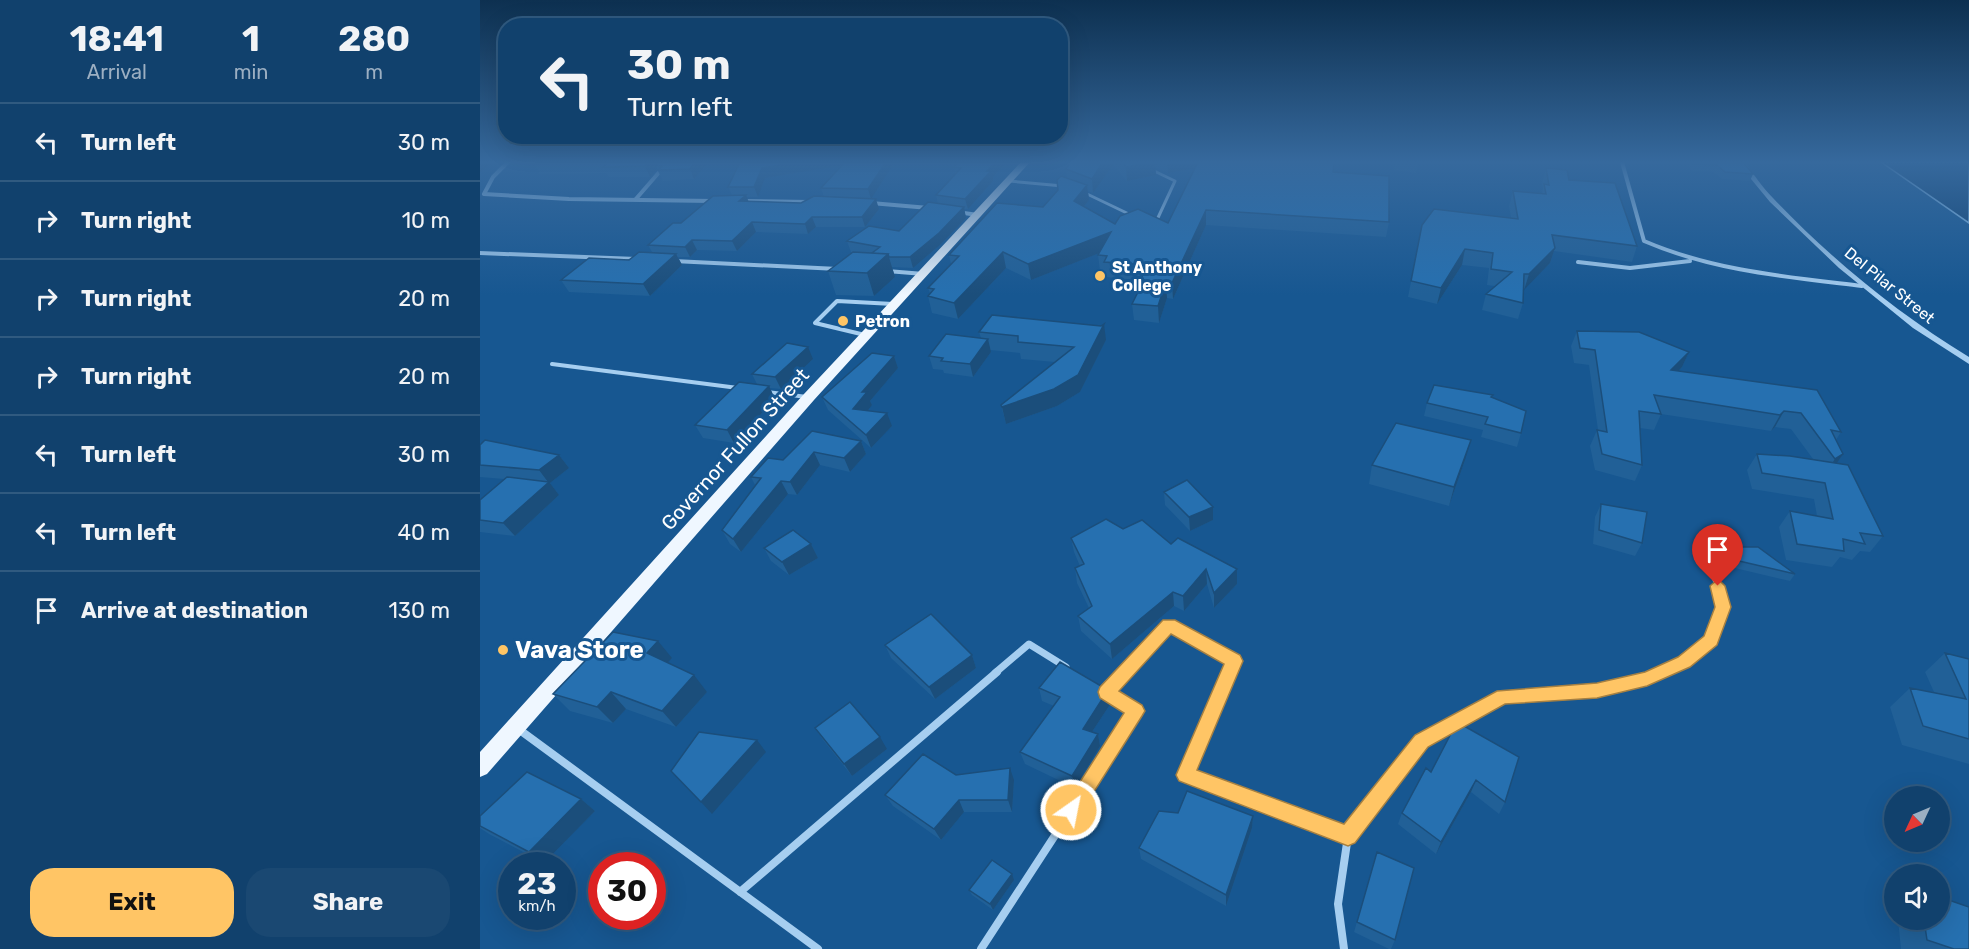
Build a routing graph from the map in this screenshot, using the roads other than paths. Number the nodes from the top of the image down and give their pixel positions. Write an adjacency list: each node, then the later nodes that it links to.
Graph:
1 (904, 206): 7 (street)
2 (986, 206): 9 (main road, Governor Fullon Street)
3 (1113, 206): 10 (lane)
4 (1164, 206): 11 (lane)
5 (1634, 206): 15 (street)
6 (1778, 206): 20 (street, Del Pilar Street)
7 (934, 209)
8 (945, 210): 9 (street)
9 (978, 215): 19 (main road, Governor Fullon Street)
10 (1134, 216)
11 (1155, 226)
12 (480, 253): 13 (street)
13 (648, 259)
14 (672, 261): 17 (street)
15 (1693, 261): 16 (street); 20 (street)
16 (1578, 262)
17 (848, 269)
18 (883, 271): 19 (street)
19 (925, 274): 21 (main road, Governor Fullon Street)
20 (1862, 286): 23 (street, Del Pilar Street)
21 (897, 304): 22 (main road, Governor Fullon Street); 22 (lane)
22 (868, 335): 27 (main road, Governor Fullon Street)
23 (1969, 361)
24 (552, 364): 25 (lane)
25 (739, 388)
26 (763, 391): 27 (lane)
27 (809, 397): 32 (main road, Governor Fullon Street)
28 (1712, 564): 34 (street)
29 (1077, 674): 35 (street)
30 (1097, 686): 31 (street)
31 (1106, 692): 34 (street); 37 (street)
32 (514, 726): 33 (main road, Governor Fullon Street); 35 (street)
33 (480, 767)
34 (1348, 836): 38 (street)
35 (740, 892): 36 (street)
36 (818, 949)
37 (981, 949)
38 (1344, 949)

